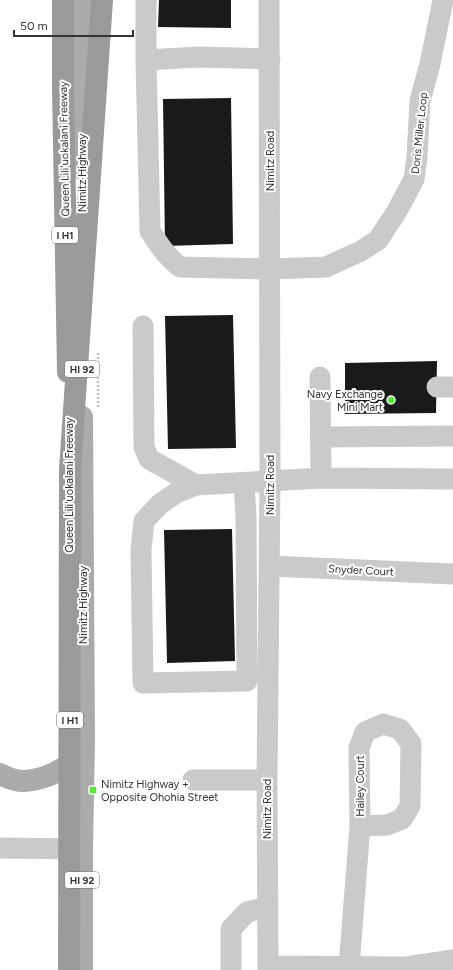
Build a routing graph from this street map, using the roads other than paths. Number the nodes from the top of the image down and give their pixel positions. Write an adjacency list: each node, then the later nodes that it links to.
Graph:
1 (63, 0): 14 (highway, Queen Liliʻuokalani Freeway / I H1, bridge)
2 (81, 0): 22 (main road, Nimitz Highway / HI 92)
3 (102, 0): 14 (highway, bridge)
4 (146, 0): 8 (street, Doris Miller Loop)
5 (269, 0): 7 (street, Nimitz Road)
6 (443, 0): 9 (street, Doris Miller Loop)
7 (270, 59): 8 (street); 9 (street, Nimitz Road)
8 (146, 60): 9 (street, Doris Miller Loop)
9 (271, 269): 17 (street, Nimitz Road)
10 (143, 326): 19 (street)
11 (320, 378): 13 (street)
12 (453, 436): 13 (street)
13 (320, 437): 15 (street)
14 (70, 469): 33 (highway, Queen Liliʻuokalani Freeway / I H1, bridge)
15 (321, 478): 16 (street); 17 (street)
16 (453, 479)
17 (270, 482): 18 (street); 20 (street, Nimitz Road)
18 (244, 483): 19 (street); 19 (street)
19 (196, 484)
20 (270, 566): 21 (street, Snyder Court); 25 (street, Nimitz Road)
21 (453, 574)
22 (84, 739): 23 (main road); 28 (main road, Nimitz Highway / HI 92)
23 (0, 774)
24 (193, 780): 25 (street)
25 (267, 780): 29 (street, Nimitz Road)
26 (360, 826): 26 (street, Hailey Court); 31 (street, Hailey Court)
27 (0, 848): 28 (street)
28 (82, 849): 34 (main road, Nimitz Highway / HI 92)
29 (268, 907): 32 (street, Nimitz Road); 35 (street)
30 (453, 960): 31 (street)
31 (349, 967): 32 (street)
32 (268, 968)
33 (69, 970)
34 (82, 970)
35 (231, 970)

